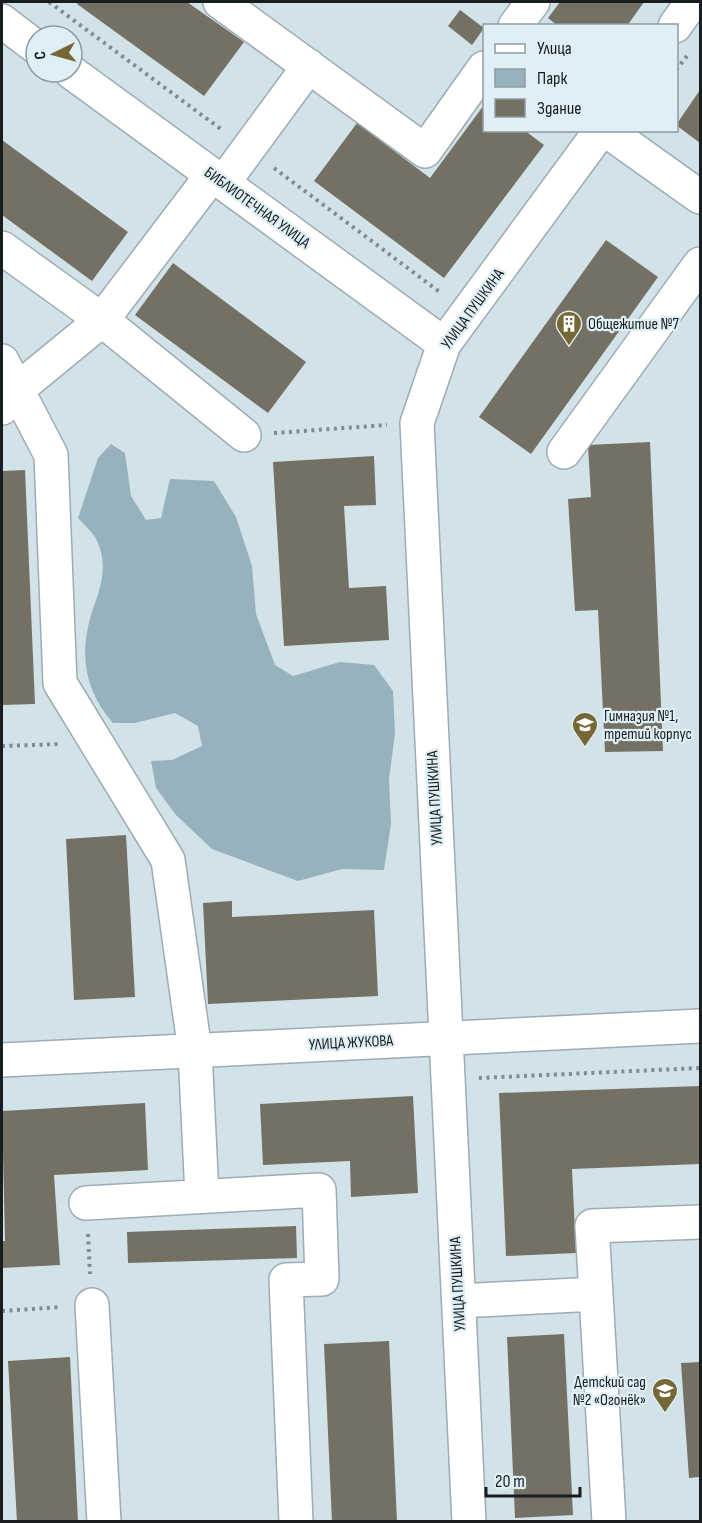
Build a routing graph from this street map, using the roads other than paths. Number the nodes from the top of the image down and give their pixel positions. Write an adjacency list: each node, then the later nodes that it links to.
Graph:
1 (219, 2): 8 (street)
2 (533, 2): 5 (street)
3 (692, 2): 6 (street)
4 (2, 21): 7 (street)
5 (516, 24)
6 (676, 24)
7 (24, 38)
8 (309, 66): 9 (street); 13 (street)
9 (483, 69)
10 (84, 81): 13 (street, БИБЛИОТЕЧНАЯ УЛИЦА)
11 (603, 132): 18 (street, УЛИЦА ПУШКИНА)
12 (607, 132): 14 (street)
13 (218, 179): 17 (street); 18 (street, БИБЛИОТЕЧНАЯ УЛИЦА)
14 (700, 197)
15 (2, 248): 17 (street)
16 (700, 264): 22 (street)
17 (102, 320): 20 (street); 21 (street)
18 (444, 344): 24 (street, УЛИЦА ПУШКИНА)
19 (2, 361): 20 (street)
20 (10, 398): 25 (street)
21 (244, 435)
22 (564, 452)
23 (700, 1026): 24 (street, УЛИЦА ЖУКОВА)
24 (458, 1038): 25 (street, УЛИЦА ЖУКОВА); 31 (street, УЛИЦА ПУШКИНА)
25 (195, 1051): 26 (street, УЛИЦА ЖУКОВА); 27 (street)
26 (2, 1060)
27 (202, 1196): 28 (street); 34 (street)
28 (86, 1203)
29 (700, 1222): 30 (street)
30 (596, 1294): 31 (street); 36 (street)
31 (459, 1301): 35 (street, УЛИЦА ПУШКИНА)
32 (92, 1305): 33 (street)
33 (104, 1521)
34 (296, 1521)
35 (469, 1521)
36 (609, 1521)

